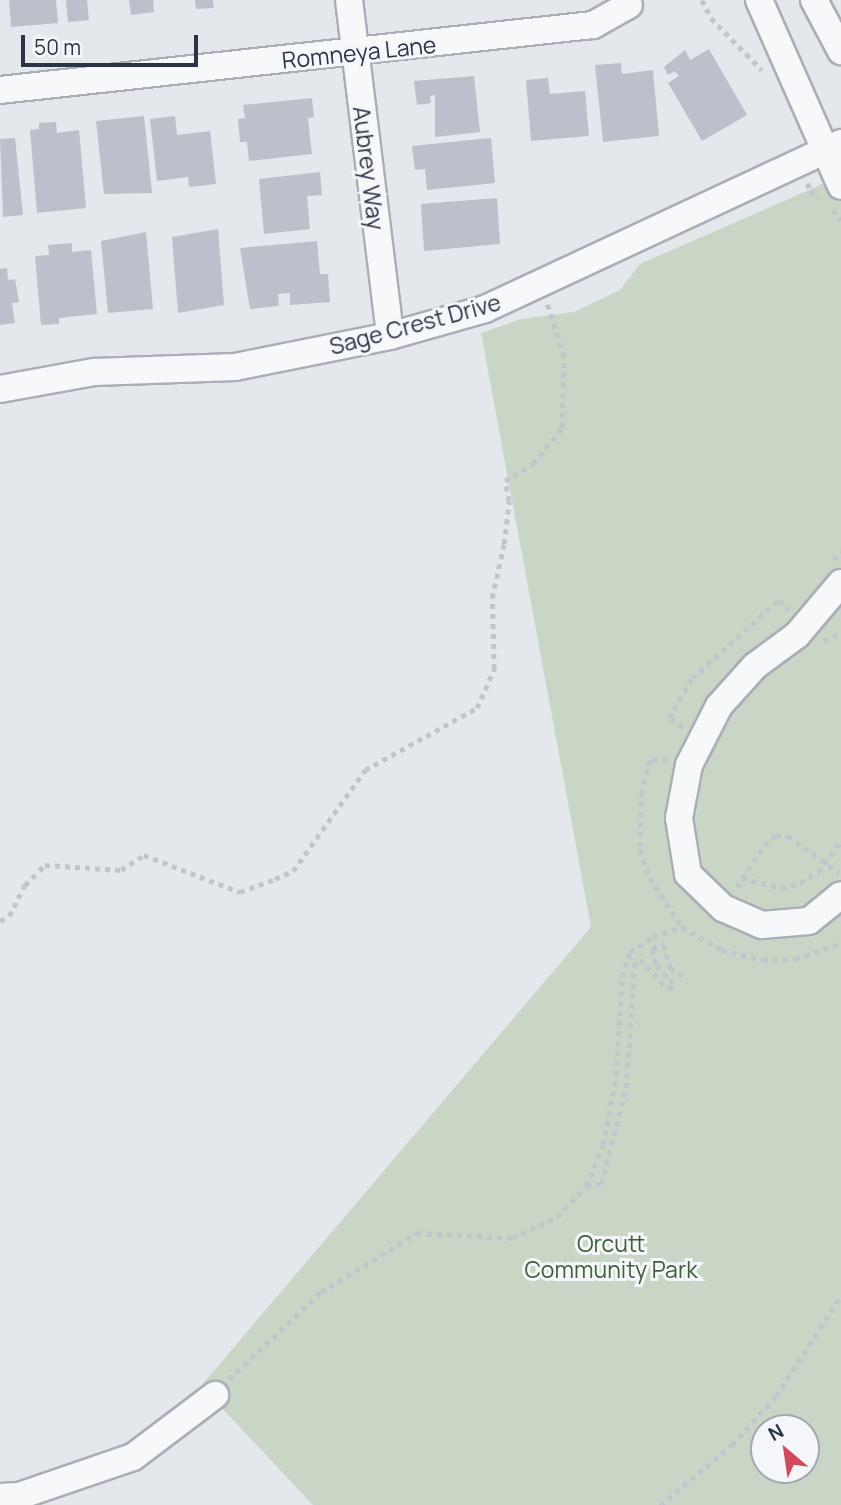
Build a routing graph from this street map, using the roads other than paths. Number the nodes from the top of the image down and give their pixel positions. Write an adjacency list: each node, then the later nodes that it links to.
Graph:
1 (349, 0): 6 (street, Aubrey Way)
2 (759, 0): 8 (street)
3 (814, 0): 5 (street)
4 (629, 5): 6 (street, Romneya Lane)
5 (841, 51)
6 (354, 53): 7 (street, Romneya Lane); 10 (street, Aubrey Way)
7 (0, 90)
8 (824, 152): 9 (street); 10 (street, Sage Crest Drive)
9 (841, 186)
10 (390, 336): 11 (street, Sage Crest Drive)
11 (0, 389)
12 (835, 575): 13 (street)
13 (841, 895)
14 (215, 1395): 15 (street)
15 (0, 1497)

